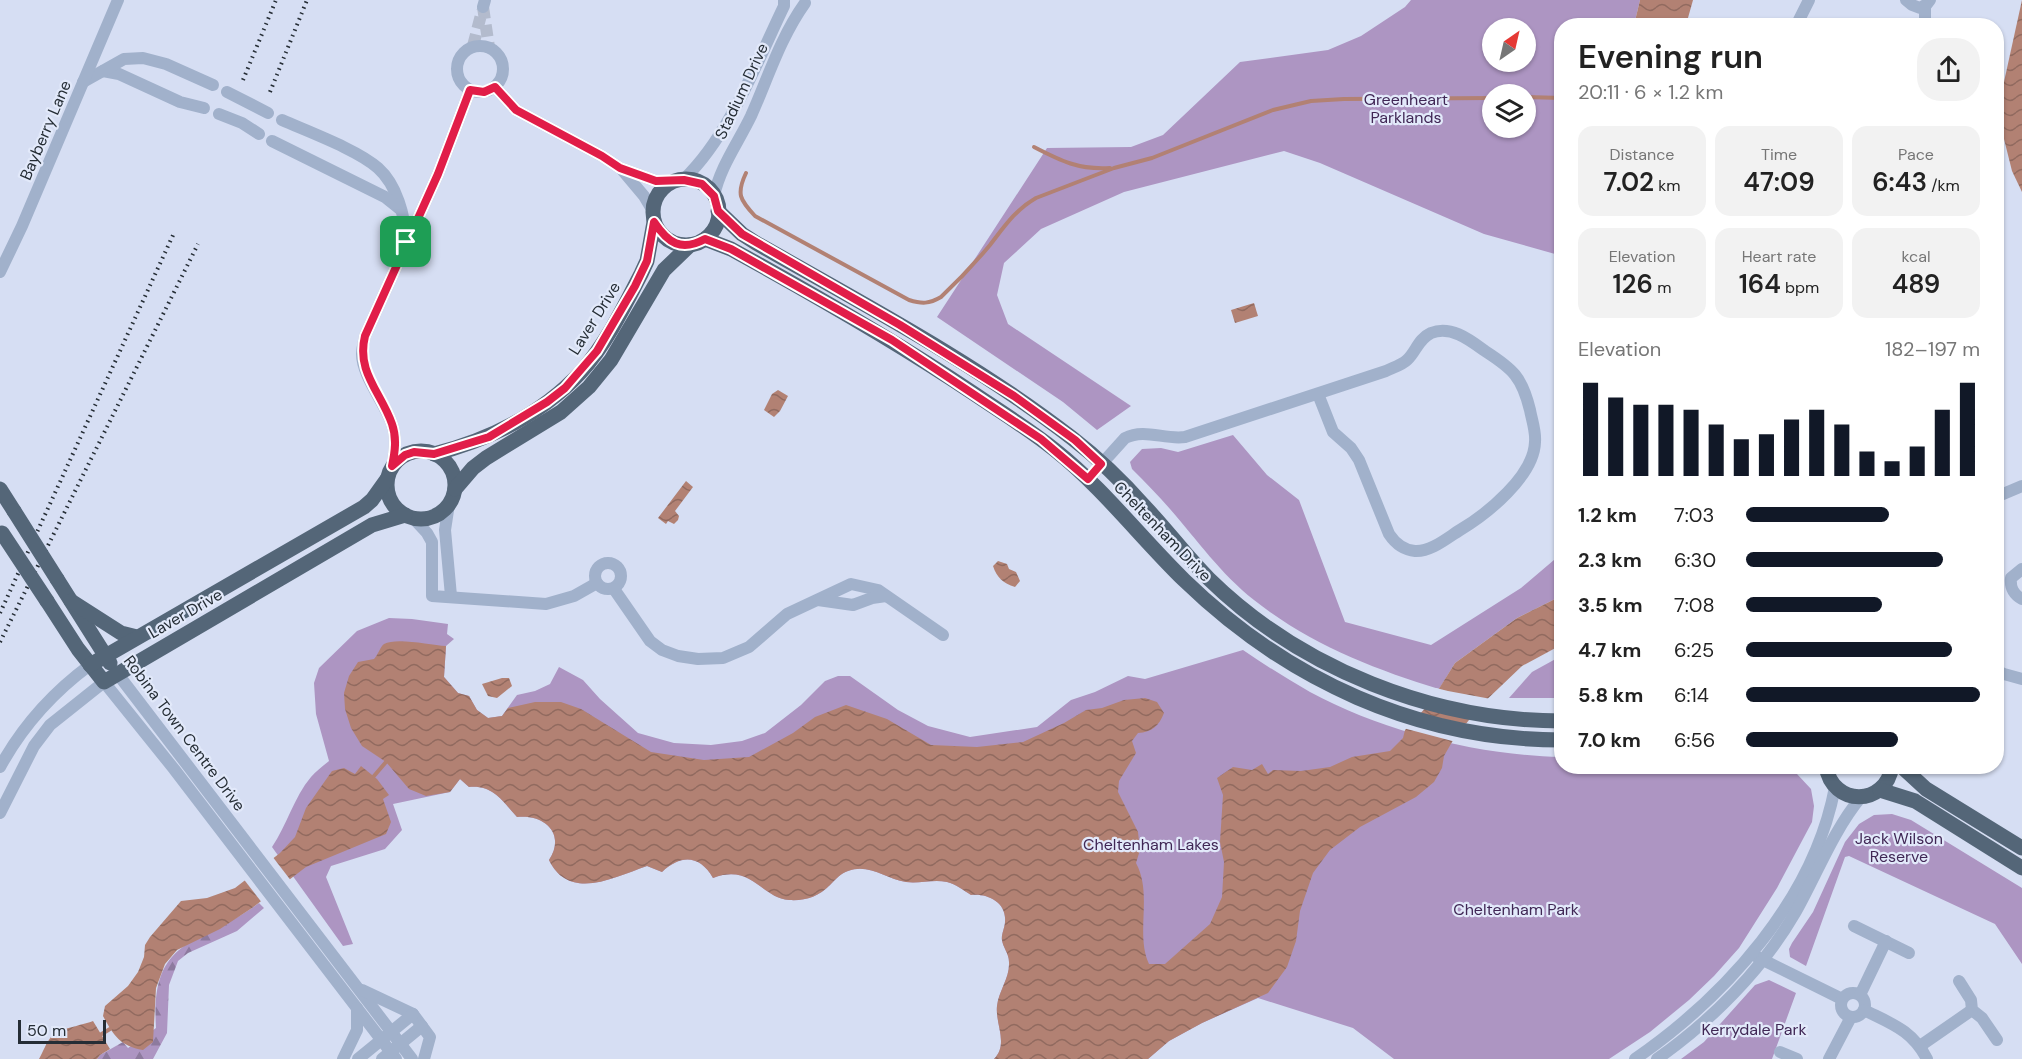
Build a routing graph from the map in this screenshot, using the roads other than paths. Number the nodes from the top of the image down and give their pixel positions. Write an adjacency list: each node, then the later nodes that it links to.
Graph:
1 (118, 0): 12 (street, Bayberry Lane)
2 (784, 0): 25 (street, Stadium Drive)
3 (792, 0): 6 (street)
4 (1809, 0): 8 (street)
5 (1906, 0): 7 (street)
6 (810, 2): 26 (street, Stadium Drive)
7 (1927, 3): 9 (street)
8 (1800, 18)
9 (1926, 18)
10 (103, 71): 12 (street); 13 (street); 17 (street)
11 (503, 74): 14 (street); 15 (street); 18 (street)
12 (83, 82): 32 (street, Bayberry Lane)
13 (213, 85)
14 (495, 87): 15 (street); 18 (street)
15 (470, 90): 30 (street)
16 (227, 92): 19 (street, bridge)
17 (204, 108)
18 (516, 110): 24 (street)
19 (268, 113)
20 (219, 114): 22 (street, bridge)
21 (282, 120): 27 (street)
22 (259, 134)
23 (273, 141): 27 (street)
24 (620, 168): 25 (street); 28 (street)
25 (681, 180): 26 (main road); 28 (main road)
26 (716, 204): 29 (main road); 35 (main road, Cheltenham Drive)
27 (401, 210): 30 (street)
28 (653, 217): 31 (main road); 34 (main road, Laver Drive)
29 (705, 239): 31 (main road); 37 (main road, Cheltenham Drive)
30 (406, 242): 36 (street)
31 (690, 245): 40 (main road, Laver Drive)
32 (0, 272)
33 (1318, 394): 33 (street); 35 (street)
34 (434, 454): 36 (main road); 40 (main road)
35 (1101, 464): 37 (street); 60 (main road, Cheltenham Drive)
36 (390, 473): 43 (main road); 54 (main road, Laver Drive)
37 (1088, 479): 61 (main road, Cheltenham Drive)
38 (2022, 486): 41 (street)
39 (0, 489): 51 (main road, Robina Town Centre Drive, bridge)
40 (455, 489): 42 (main road)
41 (2004, 494)
42 (449, 504): 43 (main road); 48 (street)
43 (409, 517): 48 (street); 58 (main road, Laver Drive)
44 (1, 531): 56 (main road, Robina Town Centre Drive, bridge)
45 (2022, 569): 50 (street)
46 (597, 584): 47 (street); 47 (street); 48 (street)
47 (614, 588): 52 (street)
48 (451, 596)
49 (886, 596): 52 (street); 52 (street); 53 (street)
50 (2022, 599)
51 (69, 600): 54 (main road); 55 (main road, Robina Town Centre Drive)
52 (818, 600)
53 (943, 634)
54 (137, 637): 55 (main road, Laver Drive)
55 (105, 655): 56 (main road, Laver Drive); 58 (main road, Robina Town Centre Drive)
56 (90, 665): 58 (main road, Robina Town Centre Drive); 62 (street, Laver Drive)
57 (2004, 674): 59 (street)
58 (110, 677): 70 (street, Laver Drive); 73 (street, Robina Town Centre Drive)
59 (2022, 679)
60 (1554, 720)
61 (1554, 740)
62 (0, 767)
63 (1823, 774): 67 (main road)
64 (1829, 774): 67 (main road)
65 (1890, 774): 68 (main road)
66 (1910, 774): 71 (main road)
67 (1833, 785): 69 (main road); 77 (street)
68 (1880, 790): 69 (main road); 72 (main road)
69 (1861, 797): 78 (street)
70 (0, 813)
71 (2022, 848)
72 (2022, 868)
73 (284, 902): 80 (street, Robina Town Centre Drive); 83 (street, Robina Town Centre Drive)
74 (1854, 926): 75 (street)
75 (1886, 941): 76 (street); 81 (street)
76 (1910, 953)
77 (1751, 954): 78 (street); 98 (street)
78 (1763, 960): 82 (street); 99 (street)
79 (1959, 981): 85 (street)
80 (358, 988): 86 (street); 89 (street, Robina Town Centre Drive)
81 (1860, 995): 82 (street); 84 (street)
82 (1842, 999): 87 (street)
83 (357, 1008): 89 (street, Robina Town Centre Drive); 94 (street)
84 (1864, 1010): 87 (street); 91 (street)
85 (1972, 1010): 90 (street); 91 (street)
86 (413, 1014): 88 (street); 89 (street)
87 (1851, 1017): 101 (street)
88 (422, 1026): 93 (street); 97 (street)
89 (387, 1036): 93 (street); 95 (street)
90 (1997, 1040)
91 (1920, 1046): 102 (street)
92 (1780, 1052): 100 (street)
93 (393, 1053): 96 (street)
94 (342, 1059)
95 (358, 1059)
96 (412, 1059)
97 (424, 1059)
98 (1635, 1059)
99 (1657, 1059)
100 (1797, 1059)
101 (1829, 1059)
102 (1927, 1059)

